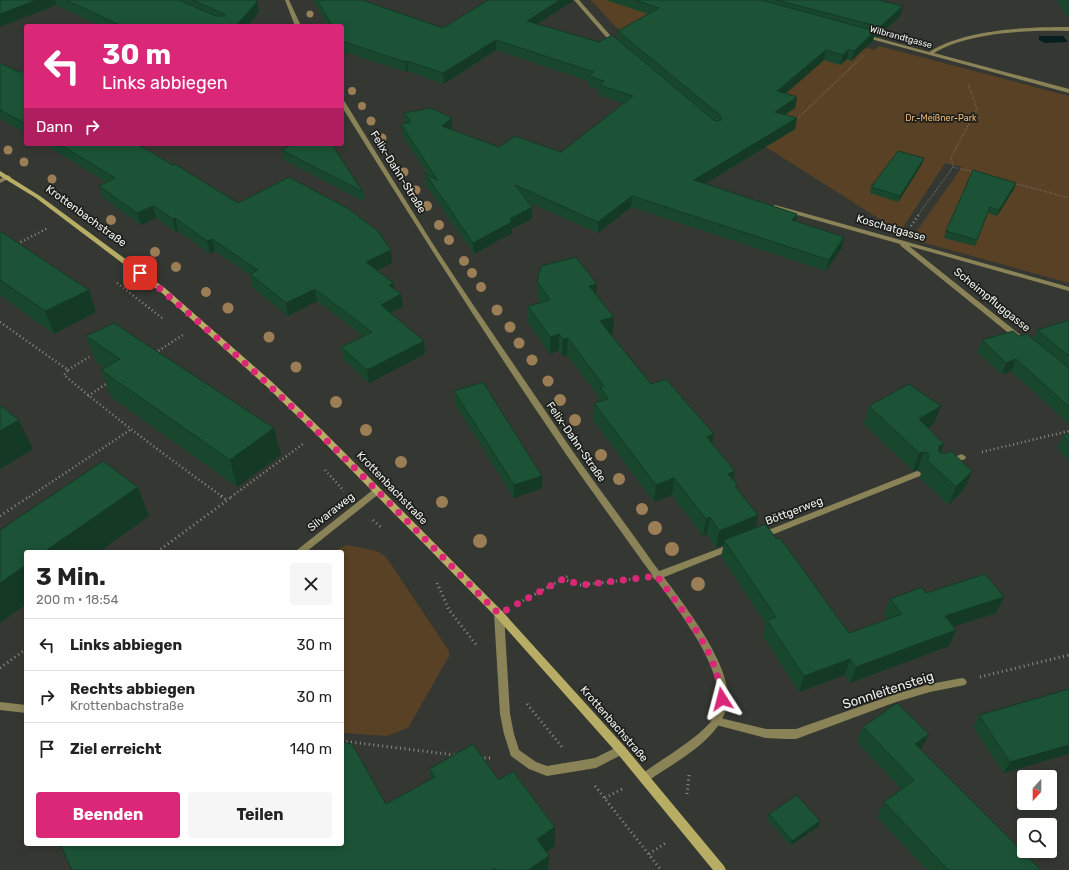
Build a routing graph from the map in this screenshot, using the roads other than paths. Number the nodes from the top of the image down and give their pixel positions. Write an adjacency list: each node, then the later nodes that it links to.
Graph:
1 (287, 0): 3 (street)
2 (576, 0): 6 (street)
3 (297, 24)
4 (1069, 29): 7 (street)
5 (856, 34): 7 (street, Wilbrandtgasse)
6 (623, 51)
7 (930, 54): 8 (street, Wilbrandtgasse)
8 (1069, 91)
9 (344, 105): 21 (street, Felix-Dahn-Straße)
10 (0, 173): 11 (main road, Krottenbachstraße)
11 (4, 179): 19 (main road, Krottenbachstraße)
12 (769, 205): 13 (street, Koschatgasse)
13 (899, 242): 14 (street, Koschatgasse); 15 (street, Scheimpfluggasse)
14 (1069, 289)
15 (1025, 341)
16 (962, 457): 17 (street)
17 (943, 464)
18 (917, 474): 21 (street, Böttgerweg)
19 (377, 491): 20 (street, Silvaraweg); 22 (main road, Krottenbachstraße)
20 (303, 550)
21 (657, 576): 26 (street, Felix-Dahn-Straße)
22 (499, 614): 27 (main road, Krottenbachstraße); 27 (street)
23 (962, 682): 26 (street, Sonnleitensteig)
24 (0, 706): 25 (street)
25 (24, 709)
26 (716, 721): 28 (street, Felix-Dahn-Straße)
27 (621, 750): 28 (main road, Krottenbachstraße)
28 (644, 778): 29 (main road, Krottenbachstraße)
29 (720, 870)

